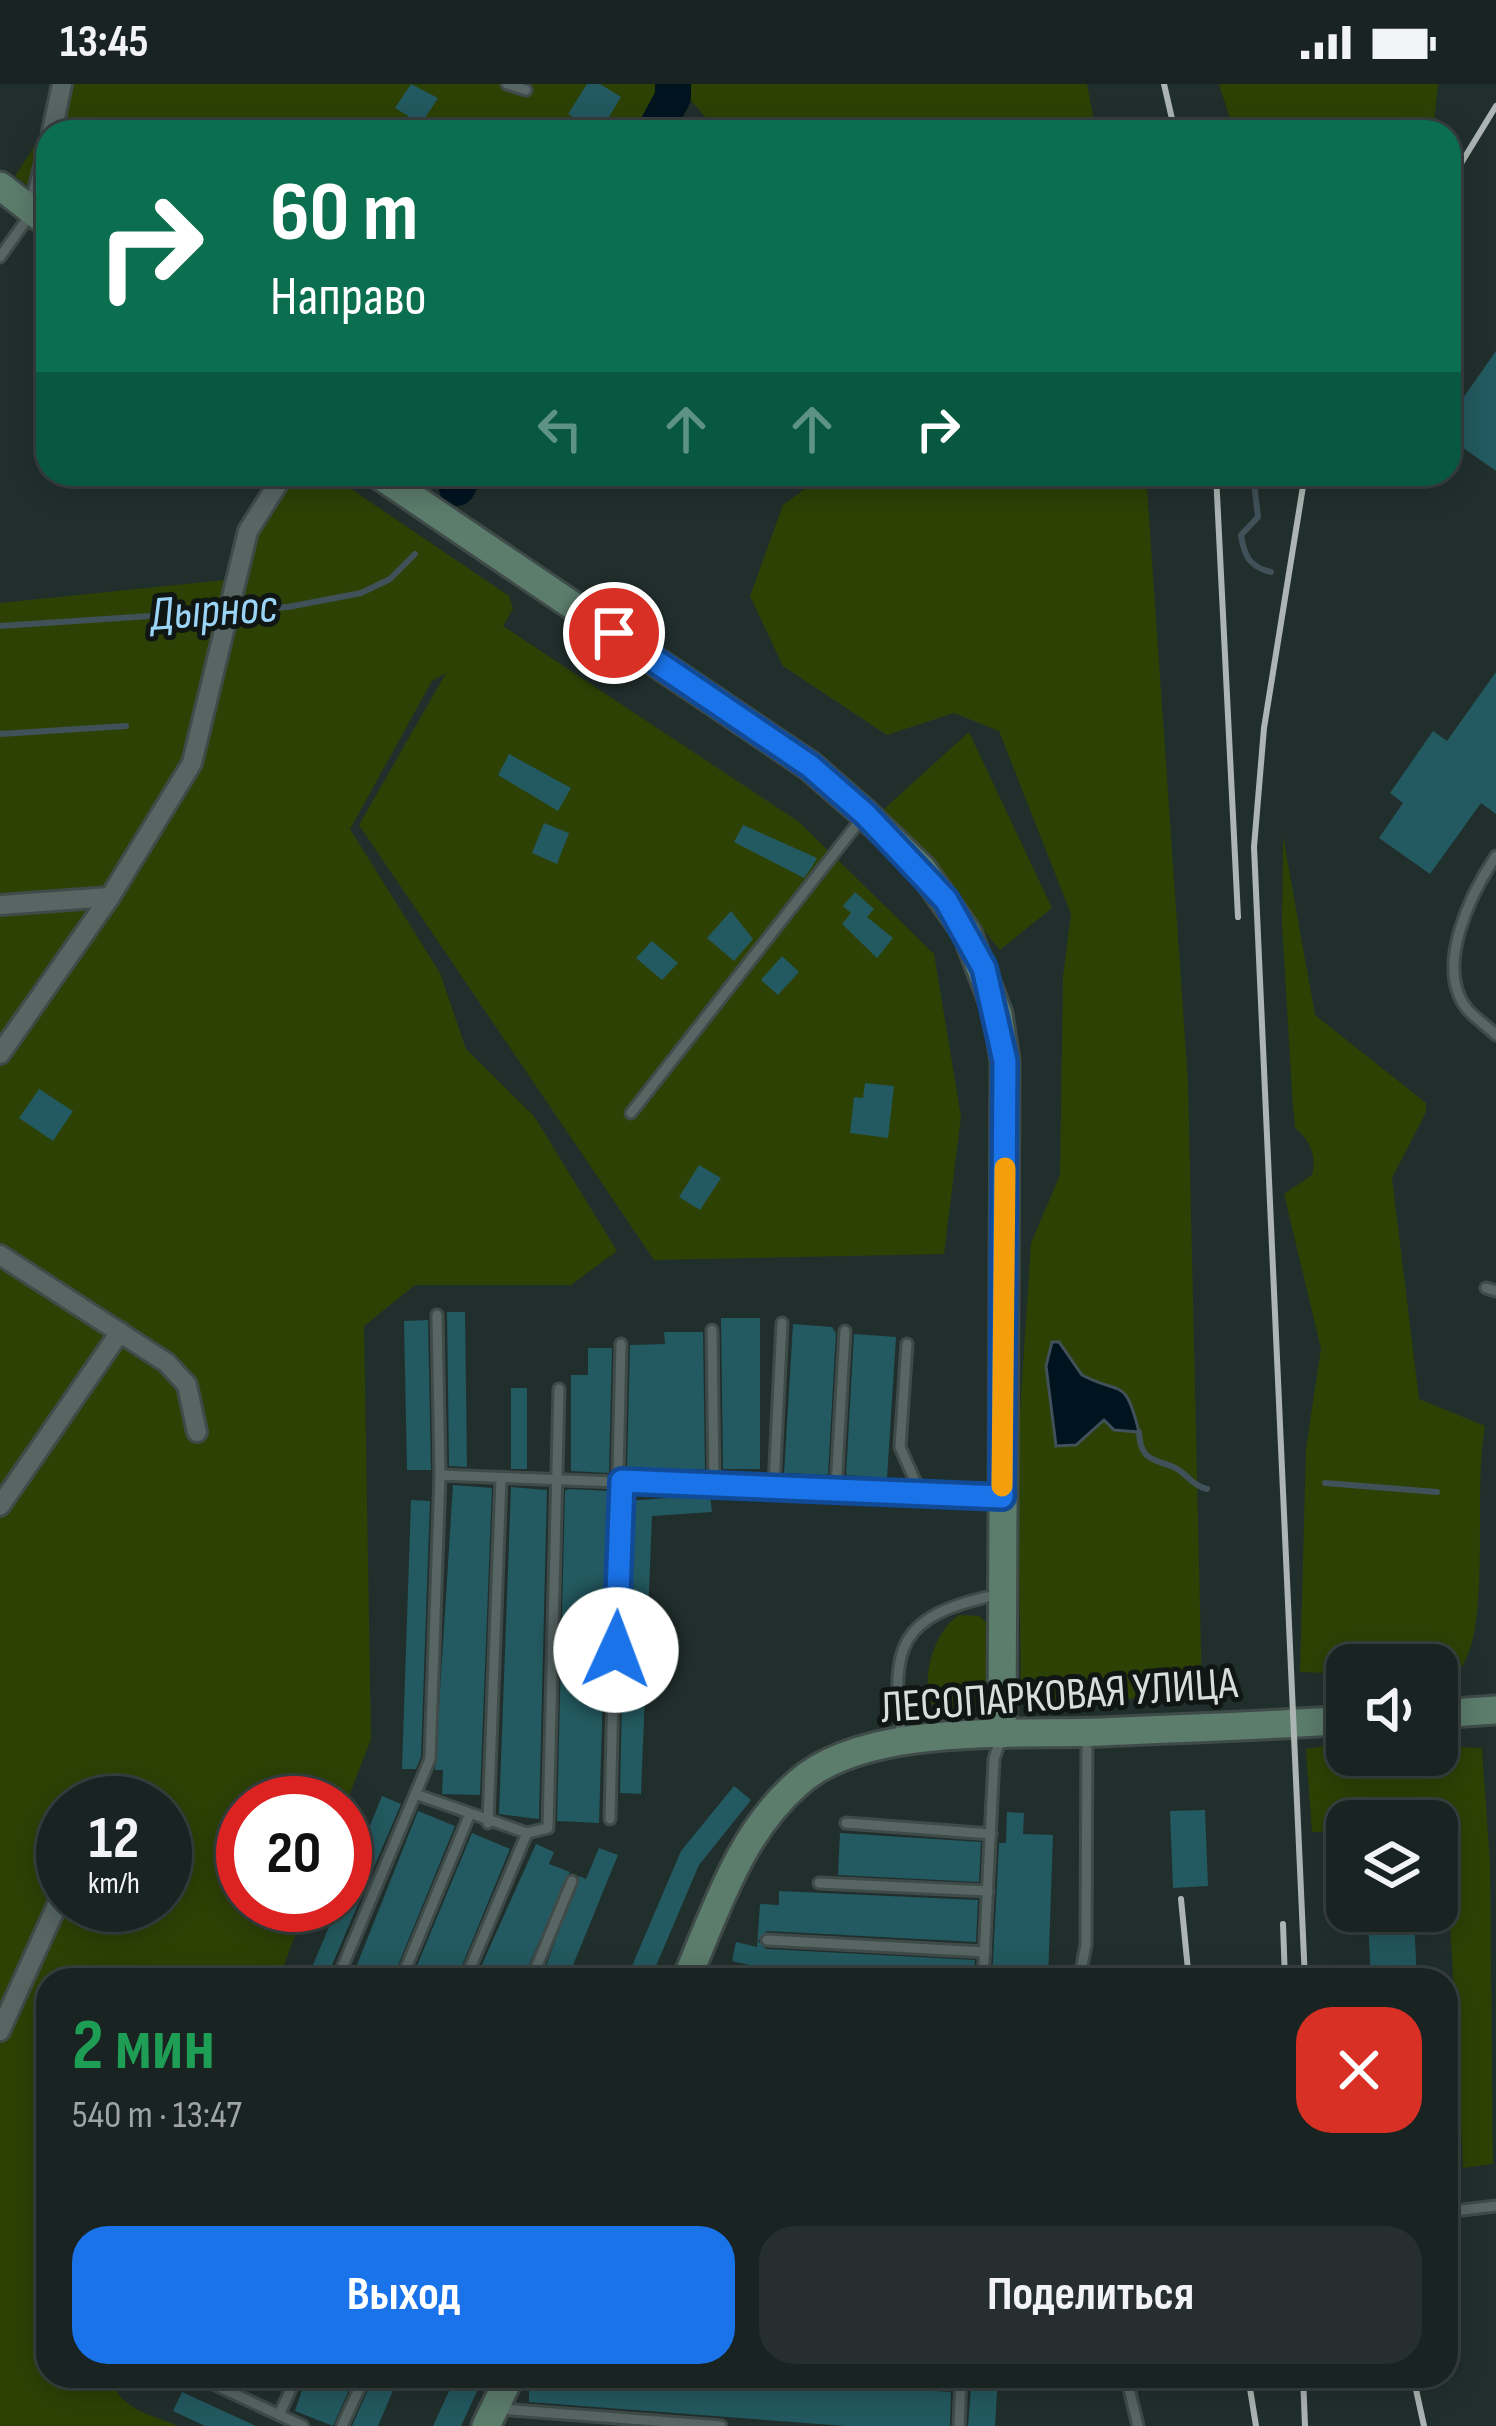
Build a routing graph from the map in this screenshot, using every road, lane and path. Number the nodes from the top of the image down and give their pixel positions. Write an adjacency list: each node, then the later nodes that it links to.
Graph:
1 (62, 84): 4 (street)
2 (507, 84): 3 (lane)
3 (526, 90)
4 (54, 120)
5 (0, 186): 6 (street)
6 (36, 214)
7 (36, 221): 8 (lane)
8 (0, 257)
9 (276, 486): 13 (street)
10 (396, 486): 11 (street)
11 (865, 814): 17 (lane); 36 (street)
12 (1496, 856): 15 (lane)
13 (110, 897): 14 (street); 16 (street)
14 (0, 905)
15 (1496, 1034)
16 (0, 1054)
17 (632, 1114)
18 (0, 1255): 23 (street)
19 (436, 1315): 28 (lane)
20 (782, 1323): 33 (lane)
21 (712, 1330): 32 (lane)
22 (845, 1331): 34 (lane)
23 (119, 1333): 27 (street); 37 (street)
24 (621, 1344): 31 (lane)
25 (907, 1344): 35 (lane)
26 (560, 1389): 30 (lane)
27 (197, 1432)
28 (440, 1475): 29 (lane); 45 (lane)
29 (501, 1478): 30 (lane); 48 (lane)
30 (560, 1479): 31 (lane); 50 (lane)
31 (622, 1481): 32 (lane); 47 (lane)
32 (714, 1484): 33 (lane)
33 (774, 1486): 34 (lane)
34 (836, 1488): 35 (lane)
35 (920, 1492): 36 (lane)
36 (1002, 1497): 38 (street)
37 (0, 1506)
38 (1001, 1594): 43 (street); 44 (lane)
39 (1496, 1710): 40 (street)
40 (1458, 1713)
41 (1326, 1721): 42 (street, ЛЕСОПАРКОВАЯ УЛИЦА)
42 (1087, 1732): 43 (street, ЛЕСОПАРКОВАЯ УЛИЦА); 64 (lane)
43 (1002, 1734): 44 (street, ЛЕСОПАРКОВАЯ УЛИЦА); 51 (lane)
44 (902, 1743): 62 (street, ЛЕСОПАРКОВАЯ УЛИЦА)
45 (418, 1796): 46 (lane); 58 (lane)
46 (469, 1816): 48 (lane); 59 (lane)
47 (610, 1819)
48 (488, 1823): 50 (lane)
49 (846, 1823): 51 (lane)
50 (527, 1833): 60 (lane)
51 (991, 1834): 54 (lane)
52 (572, 1881): 61 (lane)
53 (819, 1883): 54 (lane)
54 (988, 1891): 57 (lane)
55 (45, 1932): 65 (street)
56 (766, 1940): 57 (lane)
57 (985, 1952): 63 (lane)
58 (342, 1968)
59 (406, 1968)
60 (470, 1968)
61 (536, 1968)
62 (691, 1968)
63 (984, 1968)
64 (1081, 1968)
65 (0, 2031)
66 (1496, 2206): 67 (lane)
67 (1458, 2211)
68 (221, 2388): 75 (lane)
69 (228, 2388): 75 (lane)
70 (291, 2388): 76 (lane)
71 (359, 2388): 79 (lane)
72 (504, 2388): 77 (street)
73 (960, 2388): 81 (lane)
74 (1129, 2388): 82 (lane)
75 (227, 2391): 76 (lane)
76 (279, 2415): 78 (lane)
77 (490, 2417): 80 (lane)
78 (302, 2426)
79 (343, 2426)
80 (721, 2426)
81 (958, 2426)
82 (1138, 2426)

